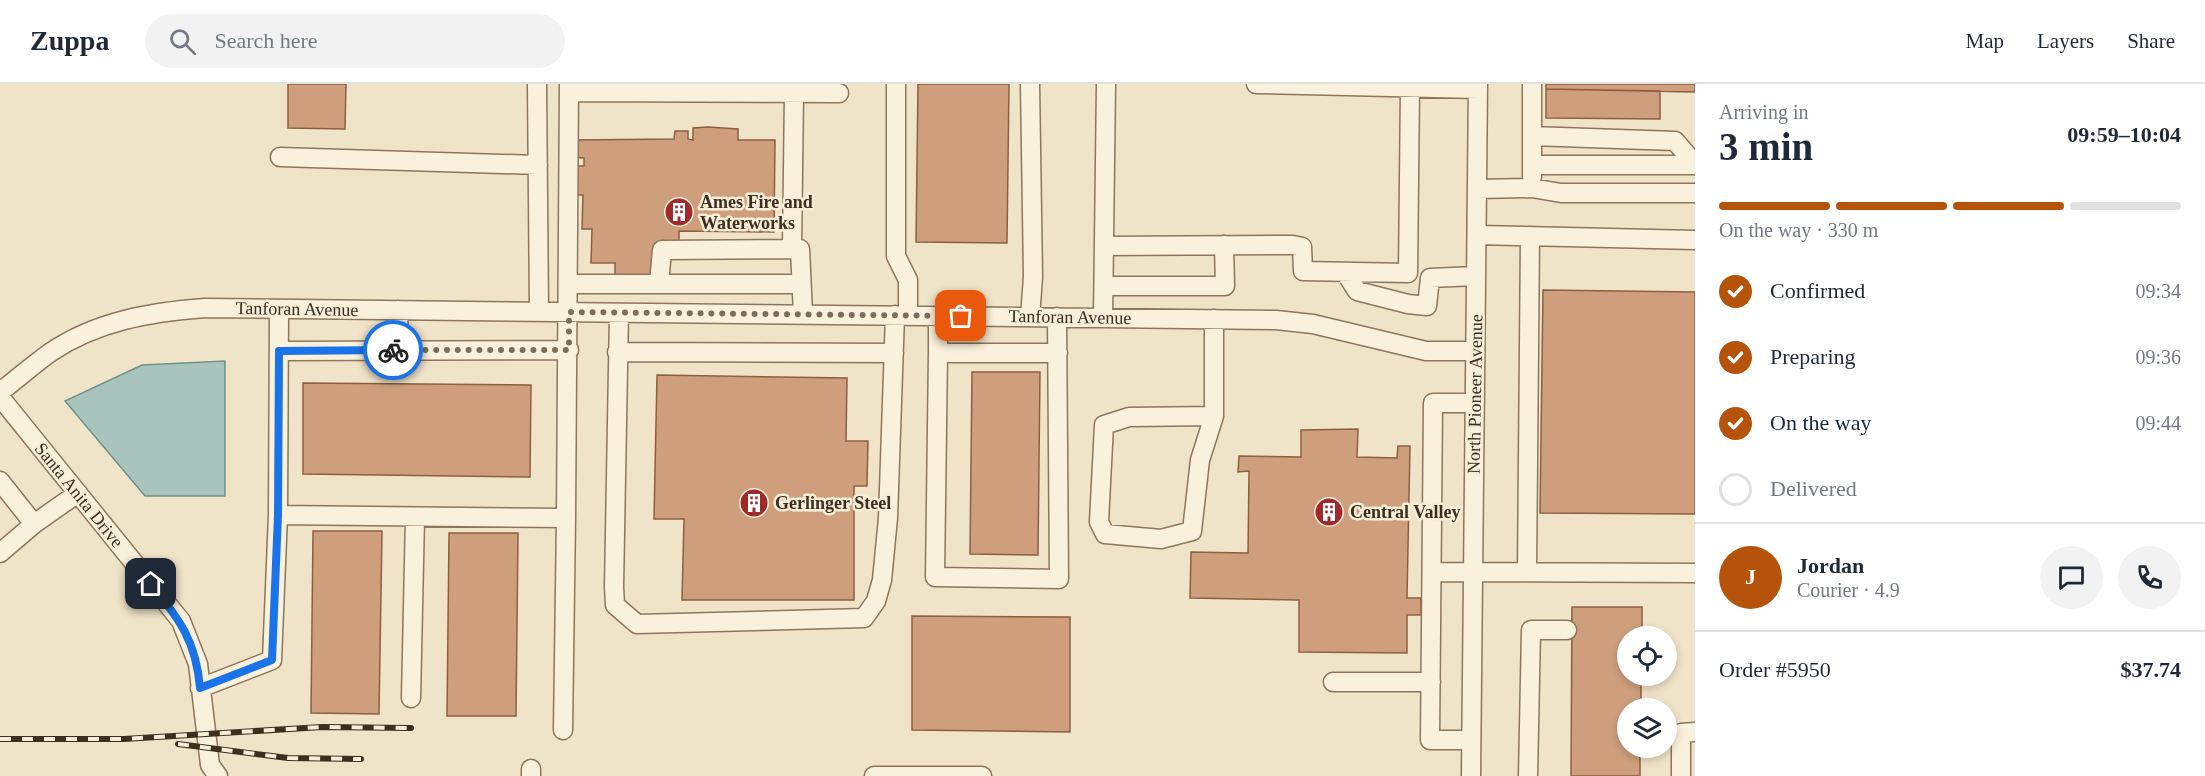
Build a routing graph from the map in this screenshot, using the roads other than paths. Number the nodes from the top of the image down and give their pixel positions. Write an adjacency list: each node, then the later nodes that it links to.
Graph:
1 (537, 84): 14 (street)
2 (896, 84): 38 (street)
3 (1030, 84): 40 (street)
4 (1106, 84): 24 (street)
5 (1256, 84): 7 (street)
6 (1532, 84): 12 (street)
7 (1410, 87): 8 (street); 26 (street)
8 (1478, 87): 18 (street, North Pioneer Avenue)
9 (569, 88): 10 (street); 28 (street)
10 (794, 93): 11 (street); 25 (street)
11 (839, 93)
12 (1532, 136): 15 (street); 16 (street)
13 (280, 157): 14 (street)
14 (538, 165): 34 (street)
15 (1532, 165): 16 (street); 17 (street)
16 (1695, 165)
17 (1532, 188): 18 (street); 19 (street)
18 (1477, 189): 20 (street, North Pioneer Avenue)
19 (1695, 193)
20 (1477, 235): 21 (street); 27 (street, North Pioneer Avenue)
21 (1530, 237): 22 (street); 65 (street)
22 (1695, 240)
23 (1224, 245): 24 (street); 26 (street); 31 (street)
24 (1104, 246): 31 (street)
25 (792, 249): 29 (street); 30 (street)
26 (1345, 272): 27 (street)
27 (1476, 276): 47 (street, North Pioneer Avenue)
28 (569, 284): 29 (street); 35 (street)
29 (659, 284): 30 (street)
30 (800, 284): 37 (street)
31 (1104, 286): 42 (street)
32 (279, 309): 33 (street, Tanforan Avenue); 46 (street); 52 (street, Tanforan Avenue)
33 (398, 310): 34 (street, Tanforan Avenue); 44 (street)
34 (539, 312): 35 (street, Tanforan Avenue)
35 (569, 312): 36 (street, Tanforan Avenue); 45 (street)
36 (619, 313): 37 (street, Tanforan Avenue); 48 (street)
37 (802, 314): 38 (street, Tanforan Avenue)
38 (902, 316): 39 (street, Tanforan Avenue); 49 (street)
39 (938, 316): 40 (street, Tanforan Avenue); 50 (street)
40 (1030, 317): 41 (street, Tanforan Avenue)
41 (1057, 317): 42 (street, Tanforan Avenue); 51 (street)
42 (1103, 318): 43 (street, Tanforan Avenue)
43 (1214, 319): 47 (street, Tanforan Avenue); 55 (street)
44 (399, 350): 45 (street); 46 (street)
45 (569, 350): 60 (street)
46 (279, 351): 58 (street)
47 (1475, 351): 54 (street, North Pioneer Avenue)
48 (617, 352): 49 (street); 49 (street)
49 (894, 353)
50 (938, 353): 51 (street); 51 (street)
51 (1058, 353)
52 (0, 392)
53 (0, 397): 57 (street, Santa Anita Drive)
54 (1475, 403): 63 (street); 64 (street, North Pioneer Avenue)
55 (1214, 416): 55 (street)
56 (0, 481): 61 (street)
57 (78, 493): 61 (street); 70 (street, Santa Anita Drive)
58 (278, 515): 59 (street); 70 (street)
59 (415, 517): 60 (street); 71 (street)
60 (566, 518): 72 (street)
61 (34, 524): 62 (street)
62 (0, 553)
63 (1432, 572): 64 (street); 69 (street)
64 (1473, 572): 65 (street); 74 (street, North Pioneer Avenue)
65 (1527, 572): 66 (street)
66 (1695, 573)
67 (1567, 630): 80 (street)
68 (1333, 682): 69 (street)
69 (1431, 682): 74 (street)
70 (200, 688): 76 (street, Santa Anita Drive)
71 (411, 698)
72 (563, 730)
73 (1695, 732): 75 (street)
74 (1471, 740): 79 (street, North Pioneer Avenue)
75 (1686, 773)
76 (218, 776)
77 (874, 776): 78 (street)
78 (982, 776)
79 (1471, 776)
80 (1528, 776)

